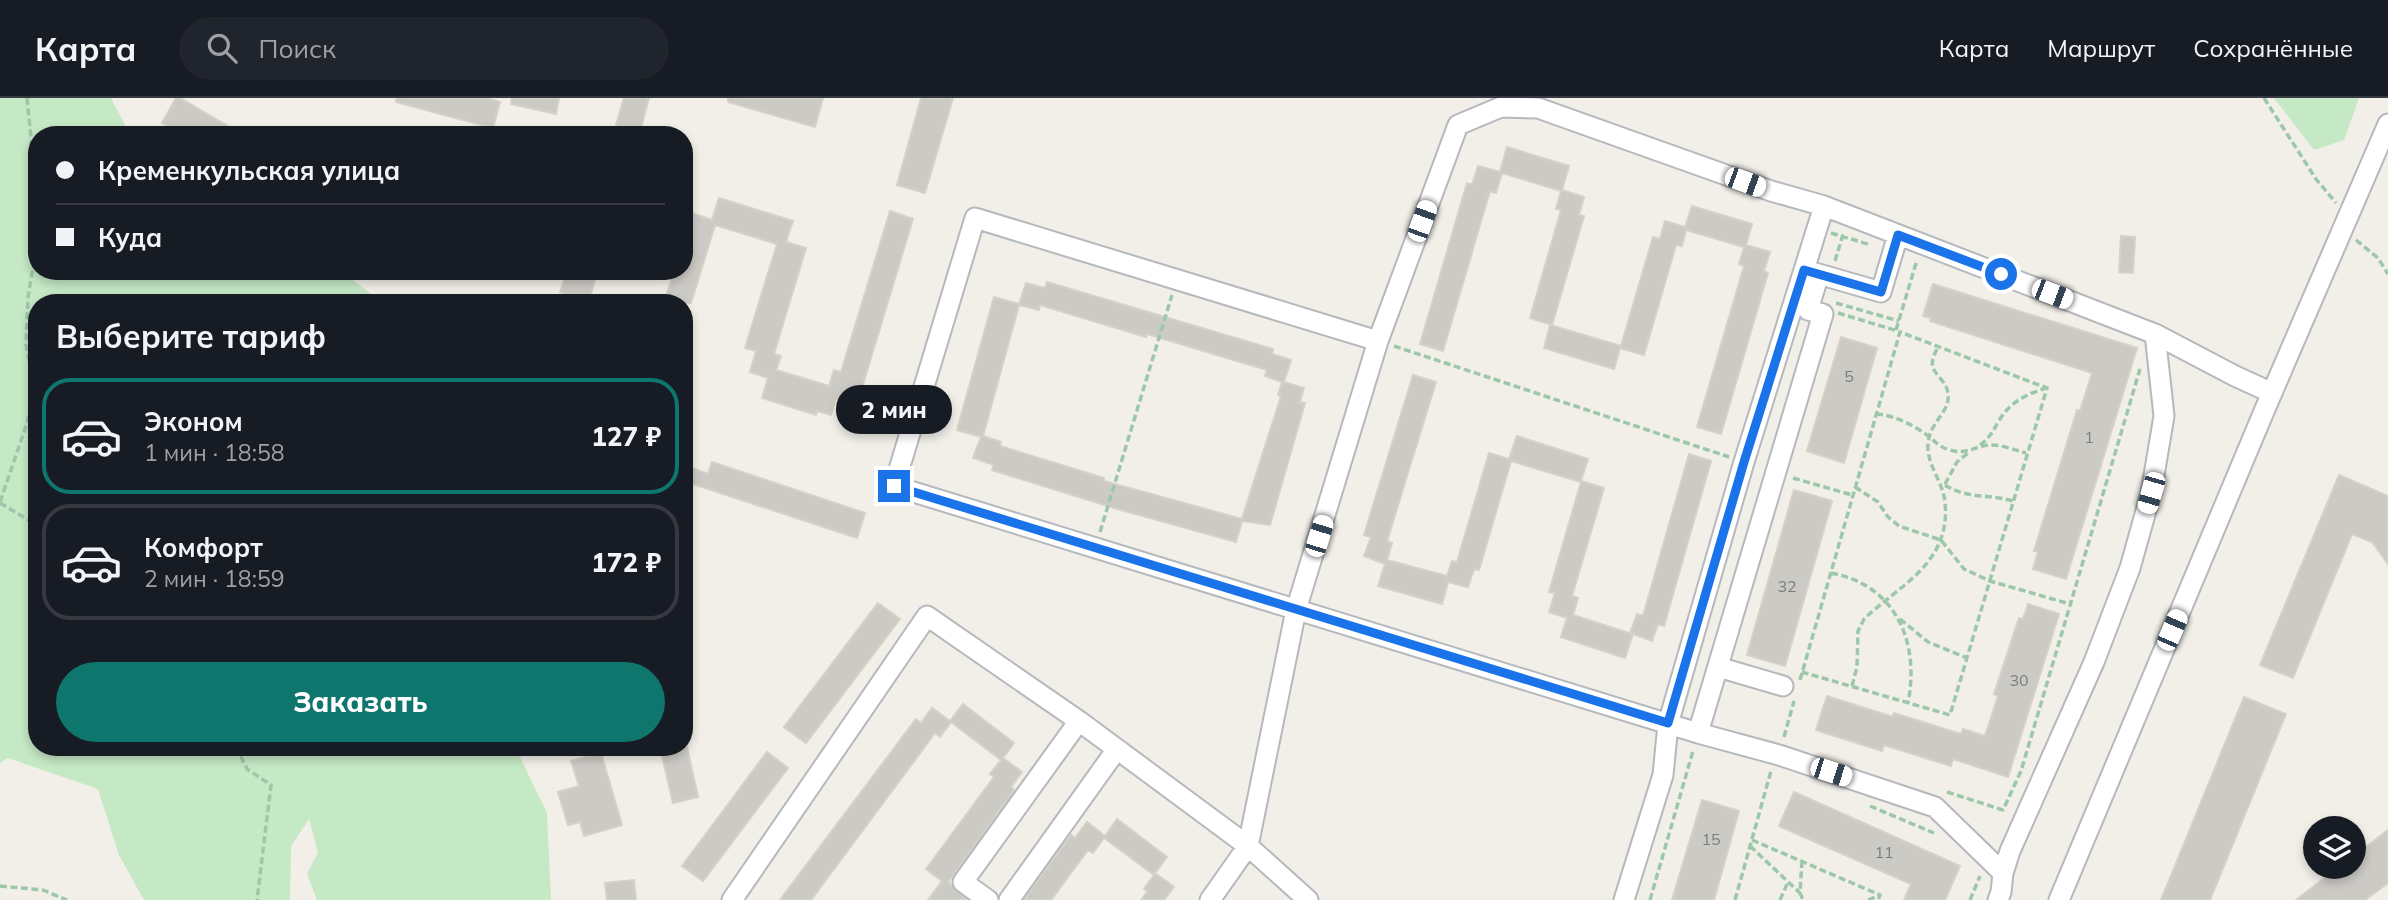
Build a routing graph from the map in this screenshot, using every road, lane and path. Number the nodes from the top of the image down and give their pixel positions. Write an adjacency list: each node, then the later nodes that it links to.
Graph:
1 (27, 98): 4 (path)
2 (2264, 98): 6 (path)
3 (2388, 124): 6 (street)
4 (30, 126)
5 (1824, 206): 7 (street); 8 (street); 17 (street)
6 (2345, 223): 11 (path); 22 (street)
7 (1816, 229): 8 (path); 10 (street)
8 (1896, 243): 10 (street); 16 (street)
9 (1928, 263): 15 (path)
10 (1812, 272): 14 (street); 28 (street)
11 (2388, 274)
12 (1177, 279): 17 (street); 37 (path); 37 (street)
13 (28, 297): 19 (path)
14 (1823, 314): 15 (path); 29 (street)
15 (1898, 331): 18 (path); 23 (path)
16 (2155, 334): 22 (street); 64 (street)
17 (1378, 341): 28 (path); 42 (street)
18 (1939, 346): 21 (path); 25 (path)
19 (28, 356)
20 (2143, 359): 41 (path)
21 (2047, 388): 26 (path); 27 (path)
22 (2272, 393): 84 (street)
23 (1876, 414): 25 (path); 31 (path)
24 (28, 419): 34 (path)
25 (1928, 436): 26 (path); 30 (path)
26 (1974, 450): 27 (path); 30 (path)
27 (2027, 454): 33 (path)
28 (1744, 462): 51 (street)
29 (1775, 472): 32 (path); 45 (street)
30 (1943, 483): 33 (path); 36 (path)
31 (1855, 487): 32 (path); 36 (path)
32 (1853, 495): 38 (path)
33 (2013, 501): 39 (path)
34 (0, 503): 35 (path)
35 (28, 520)
36 (1941, 540): 39 (path); 40 (path)
37 (1095, 548): 42 (street)
38 (1830, 573): 40 (path); 46 (path)
39 (1990, 581): 41 (path); 44 (path)
40 (1885, 601): 43 (path); 47 (path)
41 (2070, 604): 56 (path)
42 (1296, 610): 51 (street); 60 (street)
43 (1897, 616): 44 (path); 49 (path)
44 (1967, 658): 49 (path)
45 (1718, 667): 48 (street); 52 (street)
46 (1802, 671): 47 (path); 48 (path)
47 (1852, 686): 49 (path)
48 (1793, 688): 54 (path)
49 (1908, 703)
50 (1079, 721): 53 (street); 72 (street); 73 (street)
51 (1668, 723): 52 (street); 77 (street)
52 (1698, 733): 54 (street); 78 (path)
53 (1117, 749): 60 (street); 74 (street)
54 (1779, 755): 59 (path); 64 (street)
55 (240, 756): 71 (path)
56 (1938, 789)
57 (1866, 804): 58 (path)
58 (1937, 834)
59 (1752, 840): 61 (path); 62 (path)
60 (1248, 846): 75 (street); 76 (street)
61 (1750, 846): 65 (path); 68 (path)
62 (1802, 862): 67 (path); 69 (path)
63 (1983, 868): 82 (path)
64 (2003, 873): 83 (street)
65 (1788, 882): 67 (path); 79 (path)
66 (0, 886): 70 (path)
67 (1800, 893): 80 (path)
68 (1737, 898)
69 (1879, 898): 81 (path)
70 (67, 900)
71 (257, 900)
72 (732, 900)
73 (988, 900)
74 (1009, 900)
75 (1210, 900)
76 (1308, 900)
77 (1624, 900)
78 (1650, 900)
79 (1780, 900)
80 (1803, 900)
81 (1868, 900)
82 (1970, 900)
83 (1998, 900)
84 (2059, 900)

